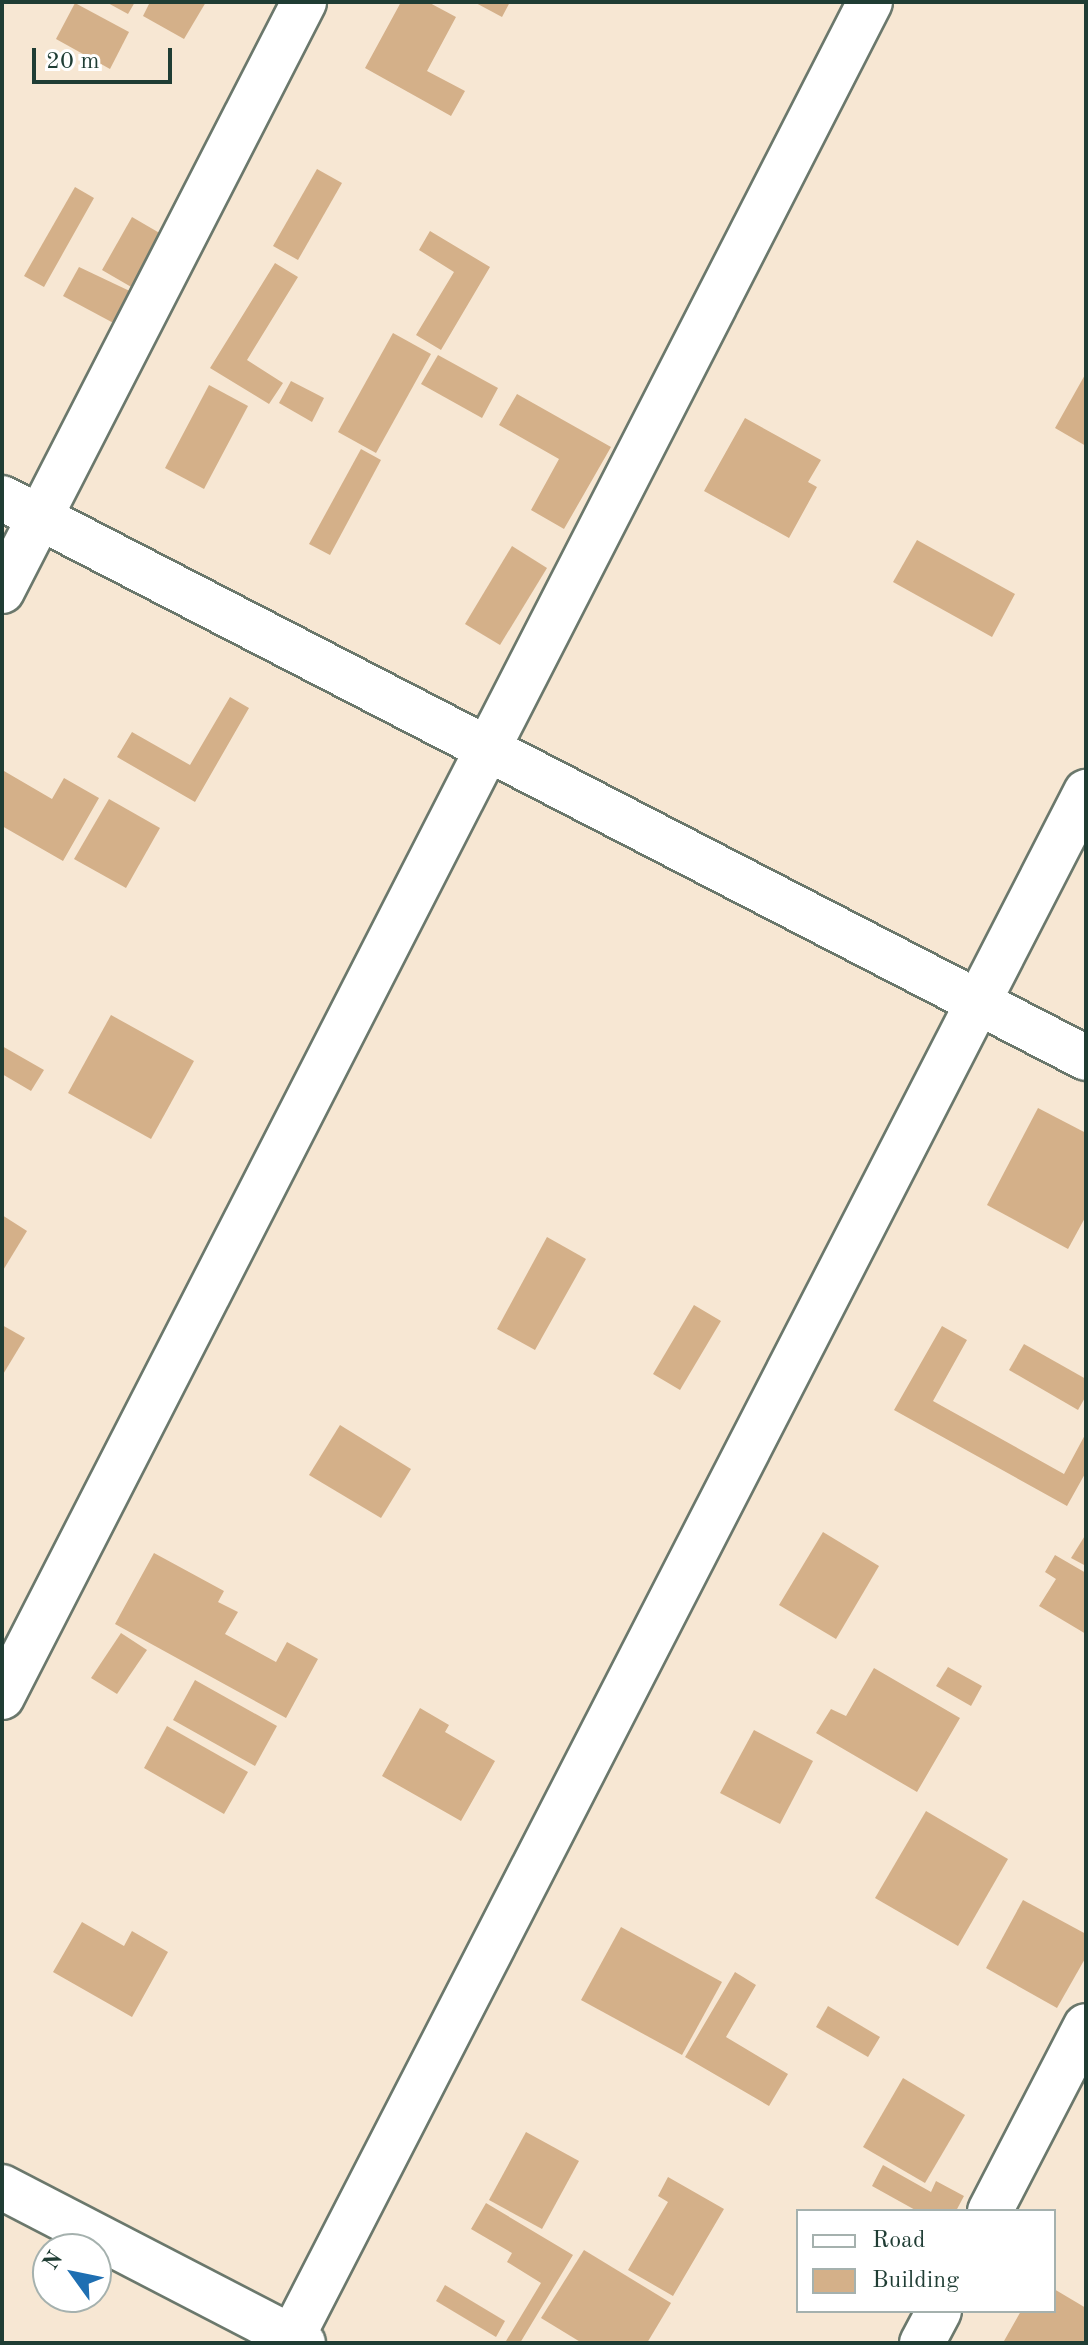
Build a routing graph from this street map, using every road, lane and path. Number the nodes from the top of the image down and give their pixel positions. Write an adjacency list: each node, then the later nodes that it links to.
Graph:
1 (304, 2): 3 (street)
2 (870, 2): 5 (street)
3 (21, 507): 4 (street); 5 (street)
4 (2, 591)
5 (488, 749): 7 (street); 9 (street)
6 (1086, 792): 7 (street)
7 (978, 1002): 8 (street); 14 (street)
8 (1086, 1058)
9 (2, 1697)
10 (1086, 2026): 12 (street)
11 (2, 2187): 14 (street)
12 (991, 2209)
13 (938, 2313): 15 (street)
14 (295, 2341)
15 (922, 2343)

